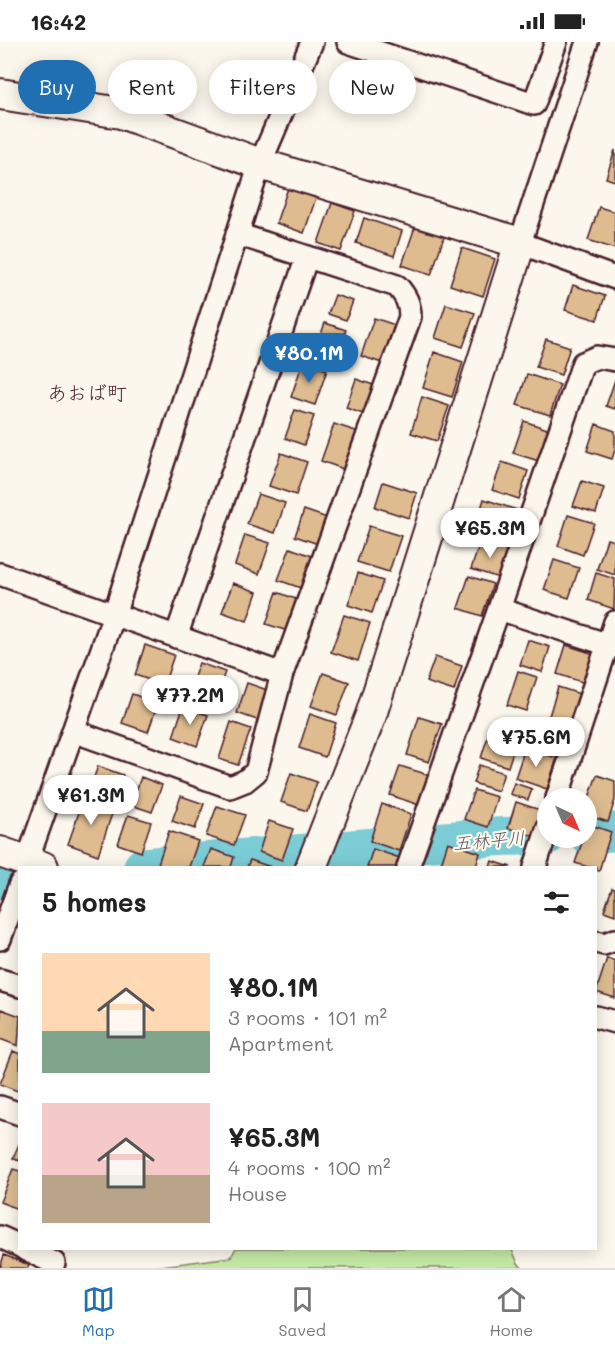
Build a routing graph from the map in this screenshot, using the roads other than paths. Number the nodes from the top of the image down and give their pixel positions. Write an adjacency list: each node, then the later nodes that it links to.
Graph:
1 (312, 42): 6 (street)
2 (348, 42): 3 (street)
3 (556, 42)
4 (587, 42): 8 (street)
5 (0, 94): 6 (street)
6 (260, 164): 7 (street); 8 (street)
7 (237, 234): 9 (street); 14 (street)
8 (520, 243): 10 (street); 23 (street)
9 (307, 257): 16 (street); 18 (street)
10 (615, 278)
11 (615, 360): 13 (street)
12 (0, 574): 14 (street)
13 (499, 609): 17 (street); 24 (street)
14 (114, 615): 16 (street); 19 (street)
15 (615, 622): 17 (street)
16 (176, 637): 18 (street)
17 (611, 645): 20 (street)
18 (282, 674): 19 (street)
19 (73, 731): 22 (street)
20 (561, 788)
21 (541, 848): 25 (street)
22 (23, 866)
23 (310, 866)
24 (408, 866)
25 (535, 866)
26 (18, 882): 27 (street)
27 (0, 939)
28 (615, 940): 29 (street)
29 (597, 942)
30 (0, 980): 31 (street)
31 (18, 985)
32 (597, 1017): 33 (street)
33 (615, 1022)
34 (0, 1107): 35 (street)
35 (18, 1113)
36 (0, 1237): 37 (street)
37 (18, 1245)
38 (30, 1250): 39 (street)
39 (57, 1260)

